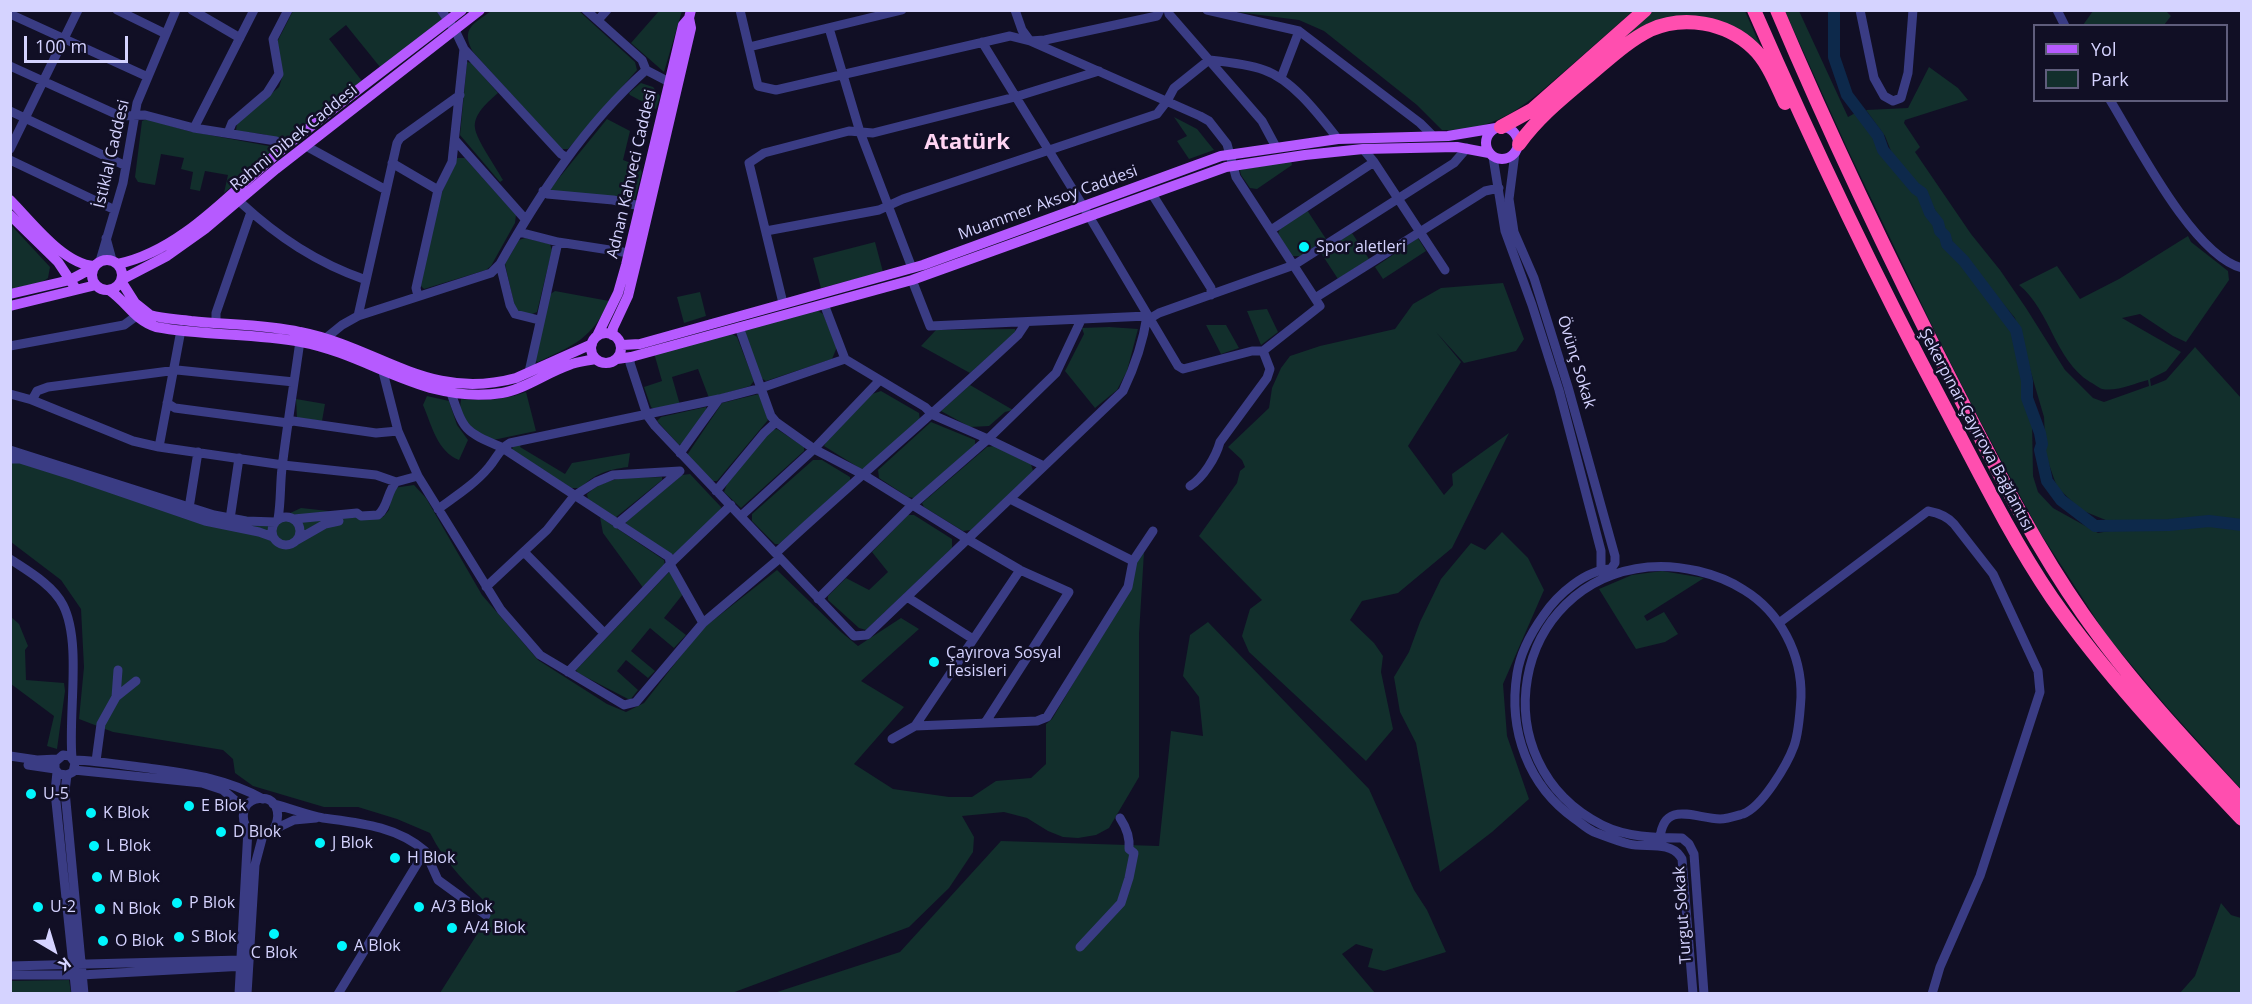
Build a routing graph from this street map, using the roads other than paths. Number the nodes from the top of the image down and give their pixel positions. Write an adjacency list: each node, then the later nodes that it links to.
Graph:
1 (78, 10): 34 (street)
2 (117, 10): 32 (street)
3 (176, 10): 32 (street, İstiklal Caddesi)
4 (192, 10): 33 (street)
5 (254, 10): 33 (street)
6 (288, 10): 58 (street)
7 (441, 10): 29 (street)
8 (462, 10): 29 (main road, Rahmi Dibek Caddesi)
9 (480, 10): 29 (main road, Rahmi Dibek Caddesi)
10 (586, 10): 27 (street)
11 (607, 10): 27 (street)
12 (740, 10): 37 (street)
13 (902, 10): 26 (street)
14 (1015, 10): 35 (street)
15 (1160, 10): 35 (street)
16 (1168, 10): 39 (street)
17 (1207, 10): 31 (street)
18 (1645, 10): 56 (highway)
19 (1754, 10): 92 (highway, Şekerpınar-Çayırova Bağlantısı)
20 (1777, 10): 224 (highway, Şekerpınar-Çayırova Bağlantısı)
21 (1860, 10): 22 (street)
22 (1913, 10)
23 (2057, 10): 28 (street)
24 (10, 14): 34 (street)
25 (690, 14): 47 (main road, Adnan Kahveci Caddesi); 133 (main road, Adnan Kahveci Caddesi)
26 (862, 15): 30 (street)
27 (598, 20): 41 (street)
28 (2064, 24)
29 (452, 25): 38 (street); 62 (main road, Rahmi Dibek Caddesi); 63 (main road, Rahmi Dibek Caddesi)
30 (829, 28): 37 (street); 43 (street)
31 (1299, 31): 45 (street); 59 (street)
32 (166, 34): 44 (street, İstiklal Caddesi)
33 (240, 38): 55 (street)
34 (64, 40): 44 (street); 46 (street)
35 (1029, 41): 36 (street); 42 (street)
36 (982, 42): 43 (street); 49 (street)
37 (749, 47): 43 (street)
38 (464, 49): 48 (street); 72 (street)
39 (1209, 60): 45 (street); 50 (street); 64 (street)
40 (10, 66): 46 (street)
41 (646, 70): 47 (street); 72 (street)
42 (1099, 71): 49 (street); 50 (street)
43 (841, 74): 57 (street)
44 (148, 77): 53 (street, İstiklal Caddesi)
45 (1281, 78): 60 (street)
46 (44, 81): 53 (street); 54 (street)
47 (669, 82): 86 (main road, Adnan Kahveci Caddesi)
48 (460, 95): 61 (street); 75 (street)
49 (1015, 97): 57 (street); 69 (street)
50 (1167, 101): 69 (street); 70 (street)
51 (2111, 102): 108 (street)
52 (10, 111): 54 (street)
53 (134, 117): 55 (street); 76 (street, İstiklal Caddesi)
54 (27, 118): 67 (street); 76 (street)
55 (194, 128): 58 (street)
56 (1499, 128): 59 (main road, Muammer Aksoy Caddesi); 66 (main road); 71 (main road)
57 (860, 132): 87 (street); 96 (street)
58 (228, 133): 63 (street)
59 (1432, 136): 60 (main road, Muammer Aksoy Caddesi)
60 (1338, 139): 64 (main road, Muammer Aksoy Caddesi)
61 (455, 140): 80 (street); 94 (street)
62 (306, 146): 79 (street); 85 (main road, Rahmi Dibek Caddesi)
63 (285, 147): 103 (main road, Rahmi Dibek Caddesi)
64 (1276, 147): 70 (main road, Muammer Aksoy Caddesi)
65 (1467, 148): 68 (main road); 71 (main road); 83 (street)
66 (1517, 148): 71 (main road); 92 (highway); 202 (street, Övünç Sokak)
67 (10, 149)
68 (1364, 149): 74 (street); 77 (main road)
69 (1048, 150): 87 (street); 88 (street)
70 (1230, 154): 77 (street); 88 (main road, Muammer Aksoy Caddesi)
71 (1491, 154): 78 (street, Övünç Sokak)
72 (566, 157): 81 (street)
73 (10, 160): 89 (street)
74 (1374, 162): 83 (street); 95 (street)
75 (392, 163): 79 (street); 80 (street)
76 (126, 166): 89 (street, İstiklal Caddesi)
77 (1232, 166): 82 (main road); 95 (street)
78 (1499, 188): 98 (street); 194 (street, Övünç Sokak)
79 (386, 190): 110 (street)
80 (438, 190): 119 (street)
81 (543, 191): 86 (street); 94 (street)
82 (1152, 194): 93 (main road); 118 (street)
83 (1398, 199): 98 (street); 106 (street)
84 (10, 200): 105 (main road)
85 (240, 202): 90 (street); 112 (main road, Rahmi Dibek Caddesi)
86 (640, 206): 101 (main road, Adnan Kahveci Caddesi)
87 (888, 206): 96 (street); 107 (street)
88 (1083, 206): 93 (street); 107 (main road, Muammer Aksoy Caddesi)
89 (115, 210): 99 (street, İstiklal Caddesi)
90 (251, 212): 110 (street); 129 (street)
91 (11, 216): 102 (main road)
92 (1848, 216): 229 (highway, Şekerpınar-Çayırova Bağlantısı)
93 (1089, 217): 111 (main road); 126 (street)
94 (526, 220): 97 (street)
95 (1271, 230): 106 (street)
96 (766, 231): 121 (street)
97 (519, 232): 100 (street); 104 (street)
98 (1420, 232): 109 (street); 120 (street)
99 (106, 238): 103 (street); 105 (street, İstiklal Caddesi)
100 (558, 242): 101 (street); 127 (street)
101 (629, 253): 135 (main road, Adnan Kahveci Caddesi)
102 (55, 258): 113 (main road); 114 (main road)
103 (115, 262): 105 (main road, Rahmi Dibek Caddesi); 112 (main road)
104 (500, 264): 119 (street); 127 (street)
105 (95, 266): 114 (main road, Rahmi Dibek Caddesi); 115 (main road)
106 (1294, 266): 118 (street); 120 (street)
107 (912, 268): 121 (main road, Muammer Aksoy Caddesi)
108 (2241, 268)
109 (1445, 270)
110 (366, 280): 124 (street)
111 (912, 280): 122 (main road); 130 (street)
112 (121, 281): 116 (main road, Rahmi Dibek Caddesi); 129 (main road)
113 (48, 285): 114 (main road, Rahmi Dibek Caddesi); 117 (main road, Rahmi Dibek Caddesi)
114 (73, 285): 115 (main road, Rahmi Dibek Caddesi); 123 (main road, Rahmi Dibek Caddesi)
115 (96, 285): 116 (main road)
116 (109, 290): 125 (main road)
117 (10, 294)
118 (1211, 295): 126 (street)
119 (418, 296): 124 (street)
120 (1315, 298): 138 (street)
121 (783, 303): 133 (main road, Muammer Aksoy Caddesi)
122 (824, 304): 131 (main road); 142 (street)
123 (10, 306)
124 (358, 316): 134 (street)
125 (135, 317): 132 (main road); 137 (street)
126 (1148, 317): 128 (street); 138 (street); 170 (street)
127 (539, 320): 145 (street)
128 (1081, 320): 130 (street); 159 (street)
129 (216, 323): 134 (main road)
130 (1026, 323): 155 (street)
131 (739, 327): 139 (main road); 148 (street)
132 (181, 330): 136 (main road); 143 (street)
133 (616, 338): 135 (main road); 141 (main road)
134 (326, 339): 145 (main road)
135 (594, 340): 140 (main road); 145 (main road)
136 (300, 342): 144 (main road); 147 (street)
137 (10, 346)
138 (1263, 351): 175 (street)
139 (631, 357): 141 (main road); 154 (street)
140 (595, 358): 141 (main road); 150 (main road)
141 (617, 359)
142 (845, 359): 146 (street); 148 (street)
143 (173, 371): 147 (street); 152 (street); 153 (street)
144 (383, 372): 150 (main road); 158 (street)
145 (529, 372)
146 (879, 381): 155 (street); 162 (street)
147 (294, 382): 157 (street)
148 (761, 388): 151 (street); 156 (street)
149 (10, 393): 152 (street)
150 (451, 393): 161 (street)
151 (719, 399): 154 (street); 165 (street)
152 (32, 400): 160 (street)
153 (167, 403): 157 (street); 160 (street)
154 (647, 415): 161 (street); 165 (street)
155 (933, 415): 159 (street); 172 (street)
156 (776, 422): 162 (street); 176 (street)
157 (288, 423): 158 (street); 168 (street)
158 (398, 431): 173 (street)
159 (988, 439): 170 (street); 181 (street)
160 (159, 447): 164 (street)
161 (501, 447): 177 (street); 183 (street)
162 (814, 449): 172 (street); 185 (street)
163 (10, 450): 182 (street)
164 (198, 452): 166 (street); 182 (street)
165 (680, 453): 169 (street)
166 (239, 458): 168 (street); 187 (street)
167 (10, 459): 191 (street)
168 (282, 465): 174 (street); 179 (street)
169 (692, 465): 171 (street); 176 (street)
170 (1044, 466): 178 (street)
171 (680, 471): 177 (street); 189 (street)
172 (864, 475): 181 (street); 196 (street)
173 (418, 476): 174 (street); 183 (street)
174 (396, 482): 184 (street)
175 (1190, 486)
176 (716, 491): 180 (street)
177 (574, 496): 189 (street); 195 (street)
178 (1010, 498): 193 (street); 198 (street)
179 (281, 503): 186 (street); 188 (street)
180 (730, 505): 185 (street); 199 (street)
181 (911, 506): 193 (street); 205 (street)
182 (189, 508): 187 (street)
183 (438, 509): 203 (street)
184 (361, 516): 186 (street); 192 (street)
185 (741, 516): 196 (street)
186 (292, 518): 188 (street); 192 (street)
187 (230, 519): 188 (street)
188 (277, 521): 191 (street)
189 (617, 524): 199 (street)
190 (1153, 531): 198 (street)
191 (273, 537): 192 (street)
192 (297, 540)
193 (967, 540): 200 (street); 204 (street)
194 (1601, 551): 201 (street); 202 (street, Övünç Sokak)
195 (524, 552): 203 (street); 208 (street)
196 (778, 556): 205 (street); 206 (street)
197 (10, 559): 215 (street)
198 (1133, 561): 214 (street)
199 (671, 566): 206 (street); 208 (street)
200 (1020, 570): 209 (street); 214 (street)
201 (1631, 570): 202 (street); 207 (street)
202 (1603, 573): 233 (street); 236 (street)
203 (486, 587): 211 (street)
204 (907, 597): 205 (street); 209 (street)
205 (818, 599)
206 (703, 623): 211 (street)
207 (1779, 623): 233 (street); 250 (street)
208 (604, 633): 211 (street)
209 (973, 639): 216 (street)
210 (118, 670): 213 (street)
211 (568, 672)
212 (136, 681): 213 (street)
213 (116, 697): 219 (street)
214 (985, 723): 216 (street)
215 (70, 725): 221 (street); 222 (street)
216 (915, 726): 217 (street)
217 (892, 739)
218 (10, 756): 221 (street)
219 (96, 761): 222 (street); 223 (street)
220 (10, 762): 221 (street)
221 (57, 764): 222 (street); 222 (street); 241 (street)
222 (72, 766): 226 (street); 241 (street)
223 (263, 799): 225 (street); 226 (street)
224 (2241, 801)
225 (273, 804): 227 (street); 231 (street)
226 (244, 808): 230 (street)
227 (322, 818): 231 (street); 235 (street)
228 (1120, 818): 238 (street)
229 (2241, 819)
230 (248, 829): 232 (street); 239 (street)
231 (273, 830): 232 (street)
232 (263, 835): 239 (street)
233 (1660, 838): 234 (street, Turgut Sokak)
234 (1691, 850): 236 (street); 249 (street, Turgut Sokak)
235 (425, 851): 237 (street); 247 (street)
236 (1680, 856): 248 (street, Turgut Sokak)
237 (486, 915)
238 (1080, 947)
239 (243, 964): 241 (street); 245 (street); 246 (street)
240 (10, 966): 241 (street)
241 (77, 970): 242 (street); 243 (street); 244 (street)
242 (10, 975)
243 (76, 993)
244 (84, 993)
245 (239, 993)
246 (247, 993)
247 (338, 993)
248 (1693, 993)
249 (1704, 993)
250 (1932, 993)

